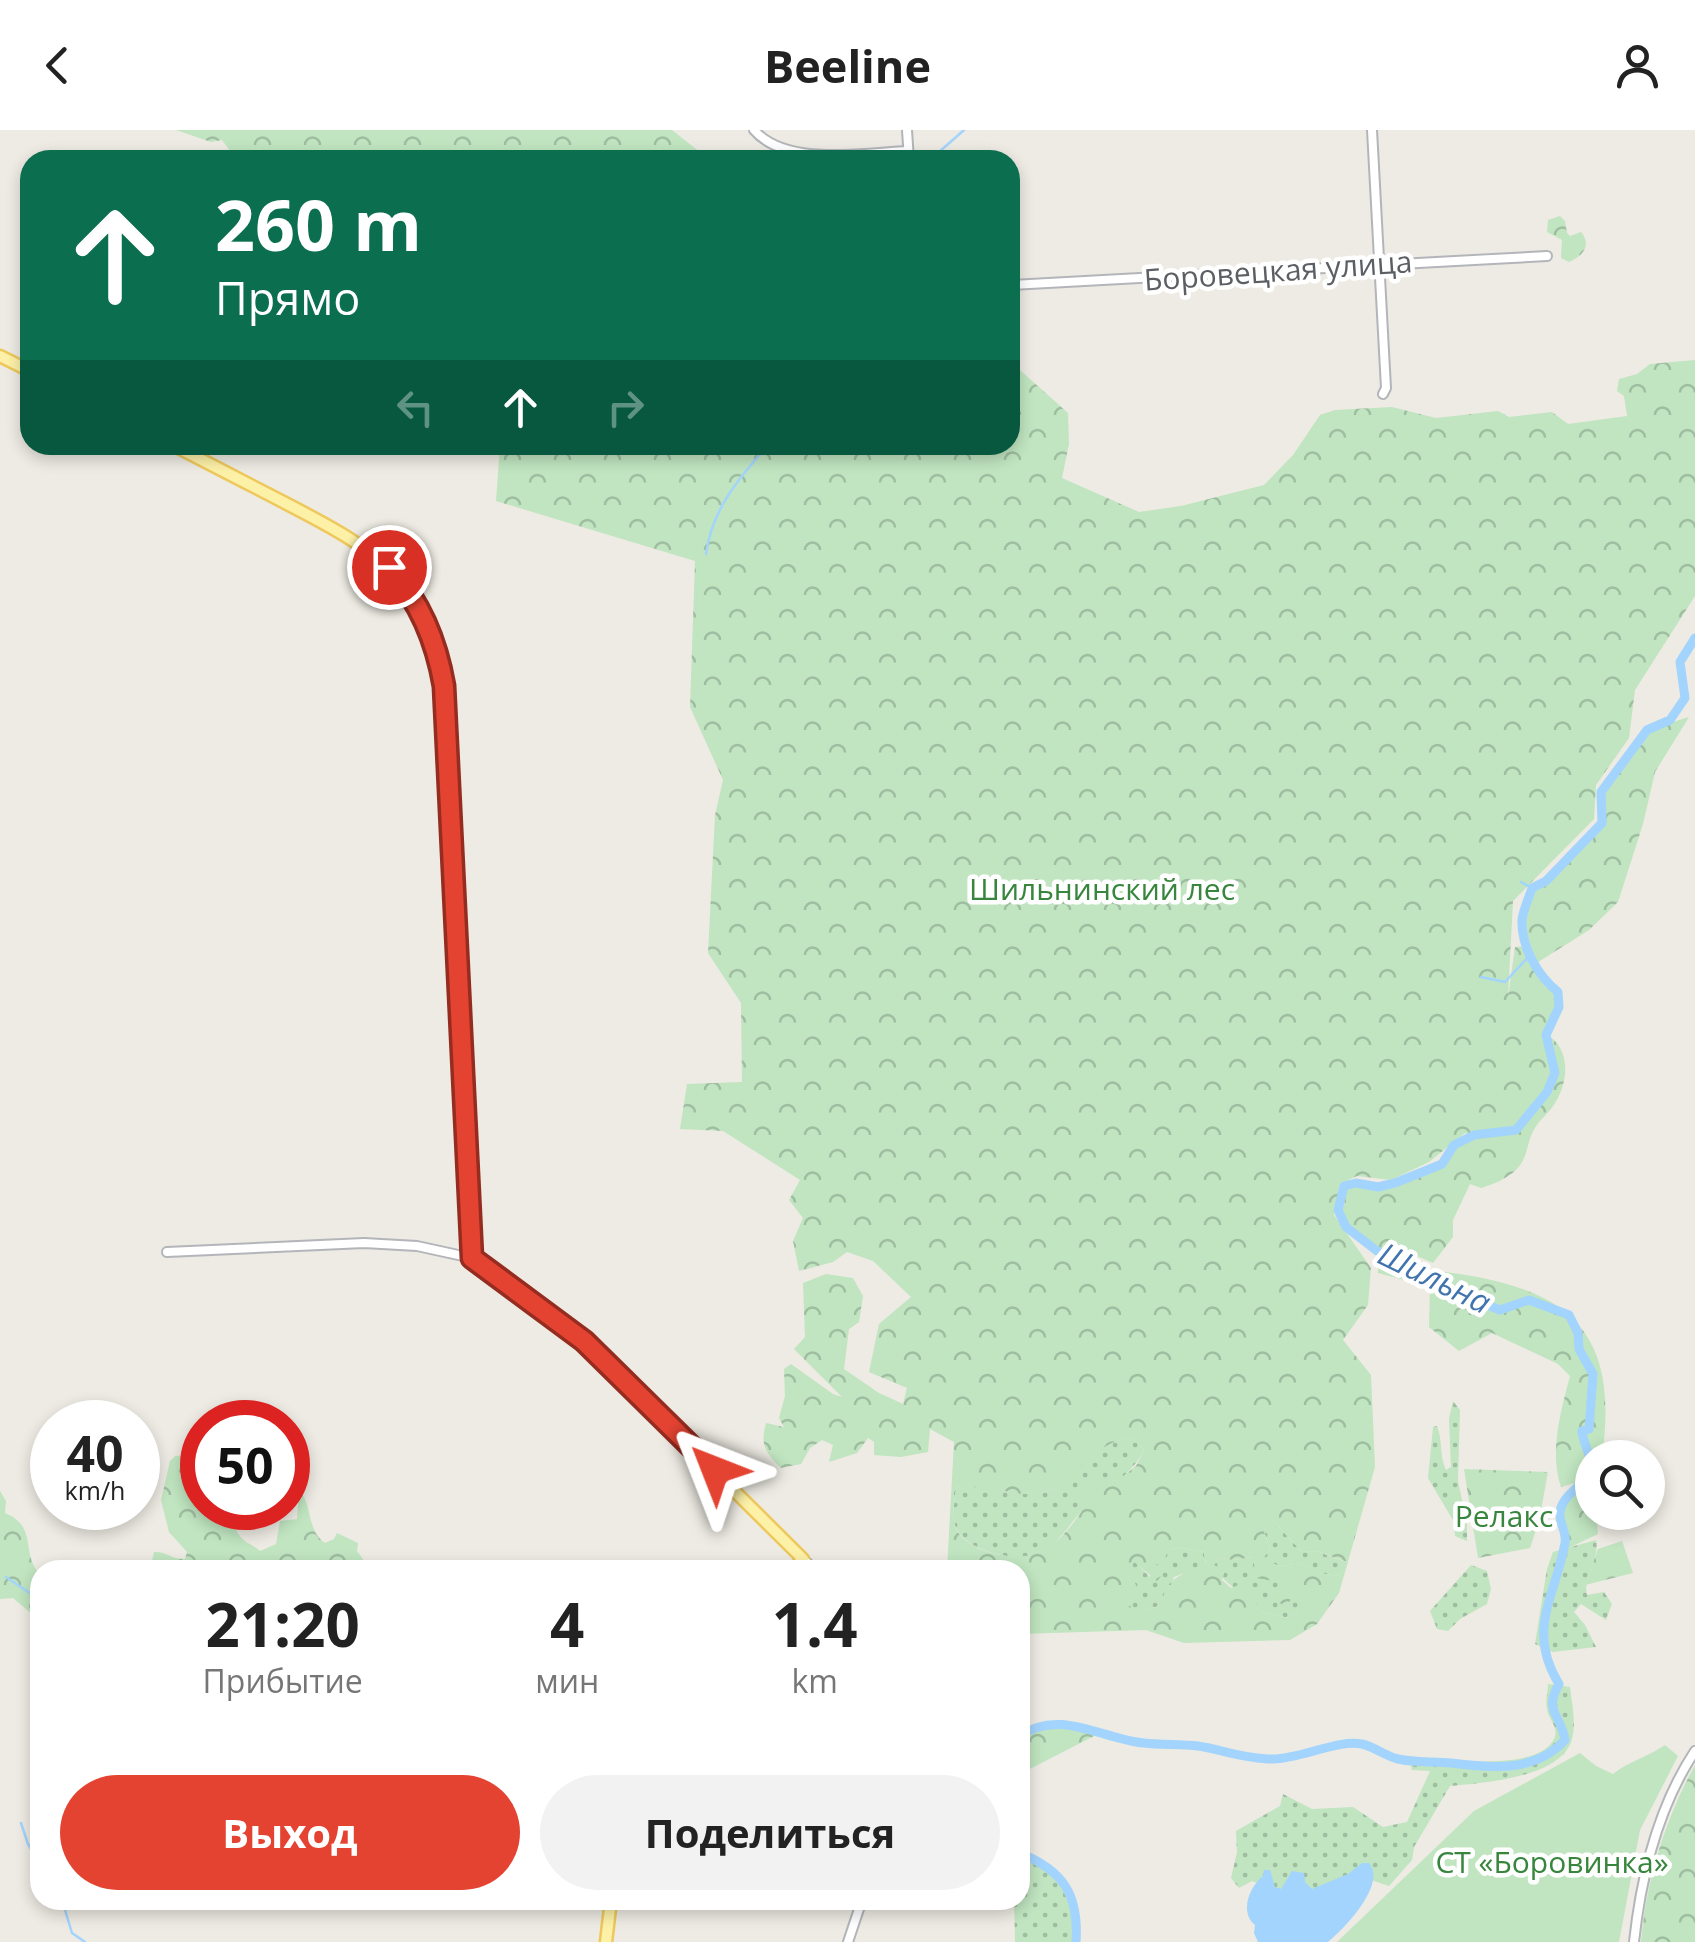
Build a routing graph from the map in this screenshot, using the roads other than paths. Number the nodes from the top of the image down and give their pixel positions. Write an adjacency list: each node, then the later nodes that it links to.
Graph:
1 (754, 130): 3 (street)
2 (1372, 130): 5 (street)
3 (790, 150)
4 (1546, 256): 5 (street, Боровецкая улица)
5 (1380, 262): 6 (street, Боровецкая улица); 7 (street)
6 (1020, 284)
7 (1383, 394)
8 (192, 455): 10 (main road)
9 (167, 1252): 10 (street)
10 (472, 1258): 11 (main road)
11 (803, 1559)
12 (1695, 1752): 17 (street)
13 (610, 1910): 15 (main road)
14 (859, 1910): 16 (street)
15 (606, 1942)
16 (848, 1942)
17 (1634, 1942)

